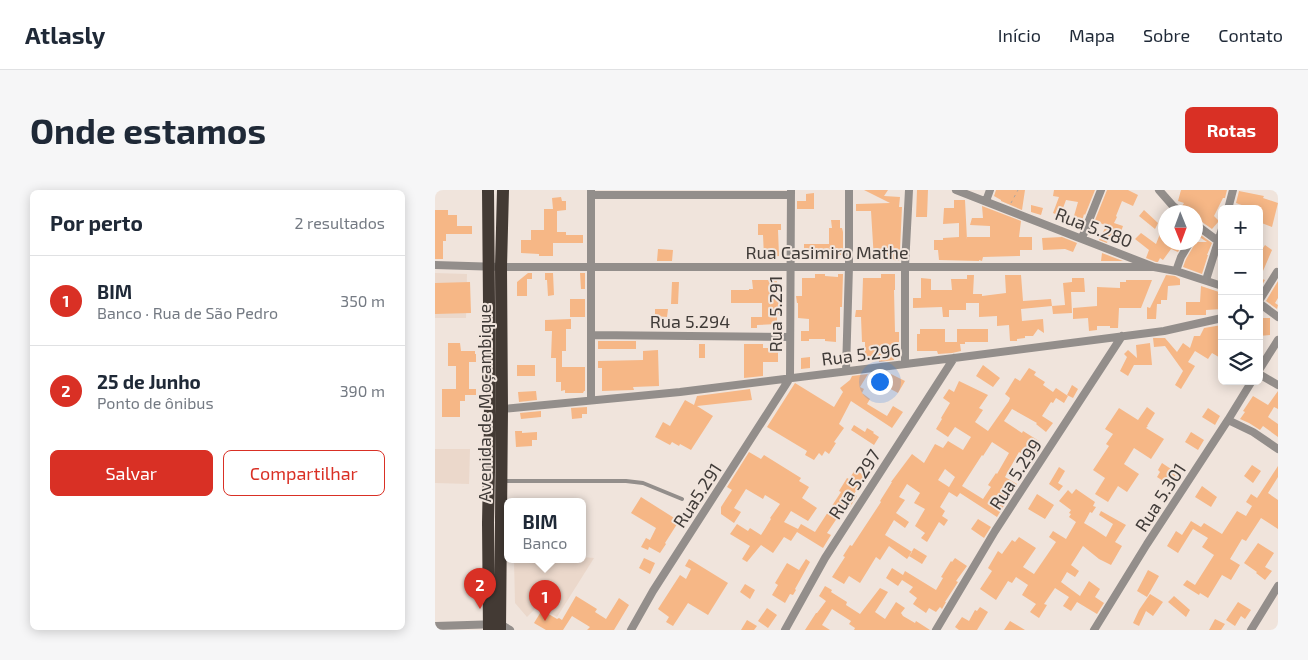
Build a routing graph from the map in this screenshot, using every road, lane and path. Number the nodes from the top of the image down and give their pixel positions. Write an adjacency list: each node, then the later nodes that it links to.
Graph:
1 (488, 190): 25 (highway, Avenida de Moçambique)
2 (503, 190): 25 (highway, Avenida de Moçambique)
3 (849, 190): 23 (street)
4 (909, 190): 24 (street)
5 (956, 190): 13 (street, Rua 5.280)
6 (990, 190): 13 (street)
7 (1017, 190): 16 (path)
8 (1101, 190): 18 (street)
9 (1159, 190): 14 (street)
10 (1233, 190): 15 (street)
11 (791, 192): 12 (street); 22 (street, Rua 5.291)
12 (591, 193): 26 (street)
13 (986, 201): 16 (street, Rua 5.280)
14 (1172, 205)
15 (1229, 205)
16 (1008, 210): 18 (street, Rua 5.280)
17 (1203, 232): 19 (street)
18 (1083, 238): 27 (street, Rua 5.280)
19 (1218, 242): 30 (street)
20 (1185, 250): 28 (street)
21 (435, 266): 25 (street, Rua Casimiro Mathe)
22 (790, 266): 23 (street, Rua Casimiro Mathe); 26 (street, Rua Casimiro Mathe); 38 (street, Rua 5.291)
23 (849, 266): 24 (street, Rua Casimiro Mathe); 43 (street)
24 (905, 266): 27 (street, Rua Casimiro Mathe); 41 (street)
25 (495, 267): 26 (street, Rua Casimiro Mathe); 49 (highway, Avenida de Moçambique); 56 (highway, Avenida de Moçambique)
26 (591, 267): 36 (street)
27 (1154, 267): 28 (street, Rua 5.280)
28 (1176, 271): 30 (street, Rua 5.280)
29 (1277, 272): 32 (street)
30 (1206, 280): 31 (street, Rua 5.280)
31 (1218, 284)
32 (1263, 295)
33 (1263, 309): 34 (street)
34 (1278, 316)
35 (1218, 319): 37 (street, Rua 5.296)
36 (591, 335): 38 (street, Rua 5.294); 48 (street)
37 (1122, 336): 40 (street, Rua 5.296); 59 (street, Rua 5.299)
38 (790, 337): 45 (street, Rua 5.291)
39 (1278, 340): 42 (street)
40 (954, 358): 41 (street, Rua 5.296); 58 (street, Rua 5.297)
41 (905, 364): 43 (street, Rua 5.296)
42 (1263, 364)
43 (846, 371): 45 (street, Rua 5.296)
44 (1263, 376): 47 (street)
45 (790, 378): 48 (street, Rua 5.296); 57 (street, Rua5.291)
46 (1250, 385): 50 (street, Rua 5.301)
47 (1278, 385)
48 (591, 400): 49 (street, Rua 5.296)
49 (502, 409): 52 (highway, Avenida de Moçambique)
50 (1228, 420): 51 (street); 60 (street, Rua 5.301)
51 (1278, 449)
52 (501, 480): 53 (lane); 56 (highway, Avenida de Moçambique)
53 (682, 499)
54 (1278, 586): 61 (street)
55 (435, 626): 56 (street)
56 (498, 626)
57 (631, 630)
58 (785, 630)
59 (936, 630)
60 (1094, 630)
61 (1251, 630)

